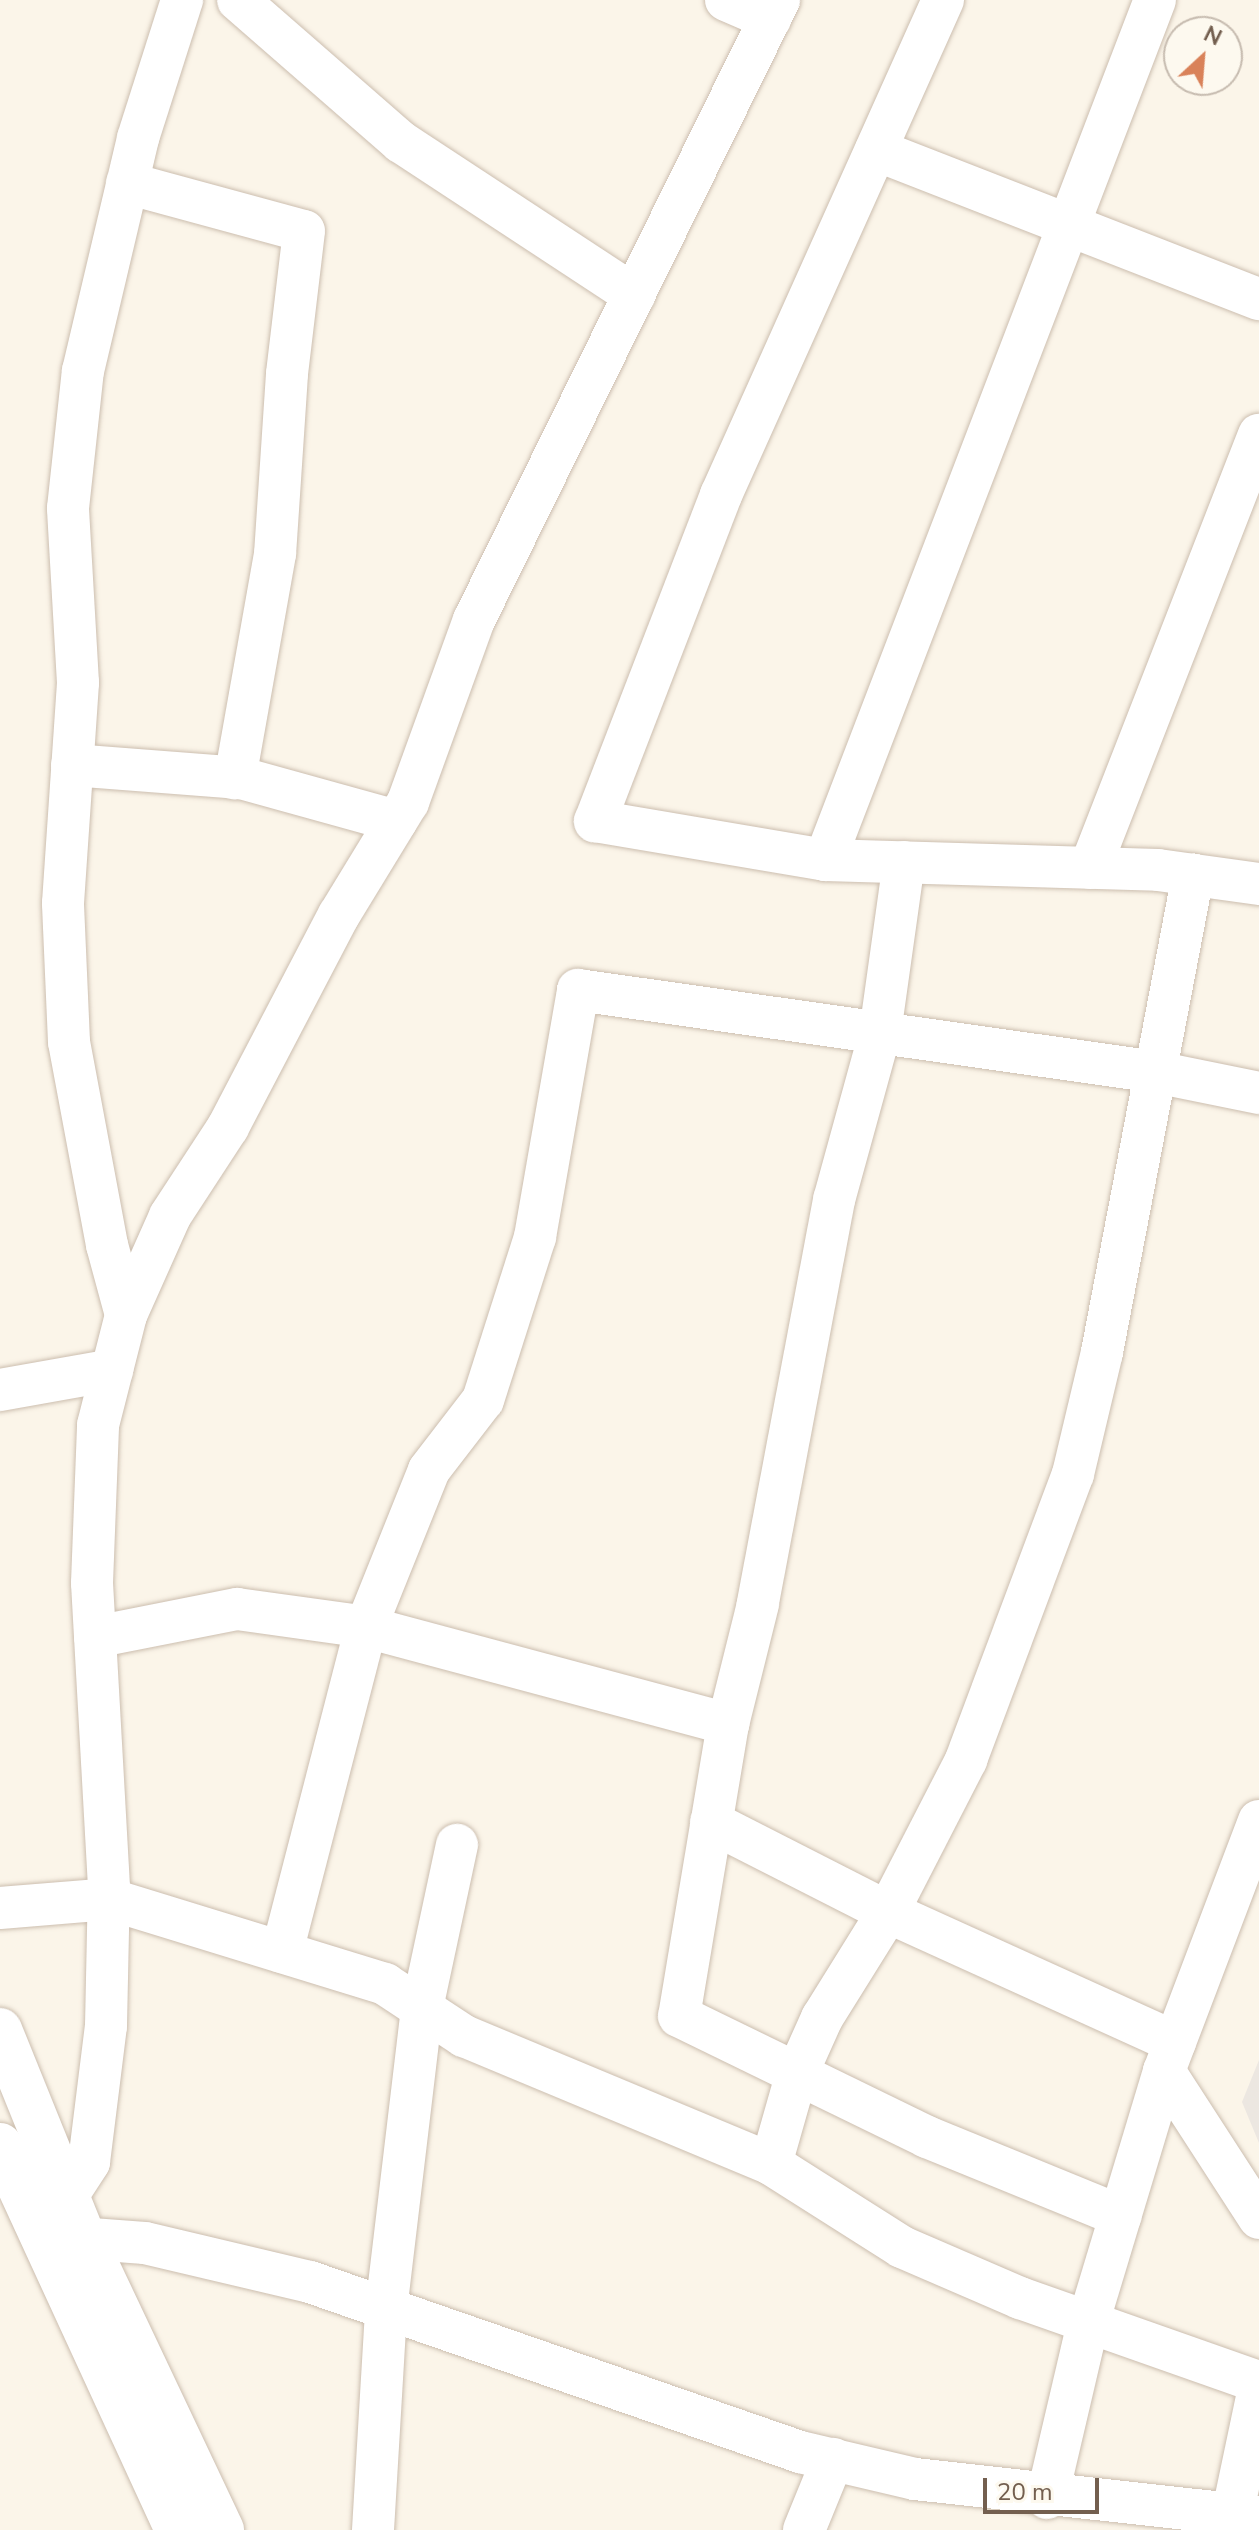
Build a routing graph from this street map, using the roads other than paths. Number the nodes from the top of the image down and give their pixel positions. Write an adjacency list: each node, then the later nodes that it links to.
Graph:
1 (182, 0): 8 (street)
2 (238, 0): 10 (street)
3 (726, 0): 6 (street)
4 (943, 0): 7 (street)
5 (1155, 0): 9 (street)
6 (775, 9): 10 (street)
7 (876, 150): 9 (street); 16 (street)
8 (127, 183): 13 (street); 14 (street)
9 (1069, 227): 11 (street); 16 (street)
10 (634, 295): 15 (street)
11 (1259, 299)
12 (1259, 435): 18 (street)
13 (72, 765): 14 (street); 24 (street)
14 (235, 778): 15 (street)
15 (396, 821): 24 (street)
16 (825, 860): 17 (street)
17 (904, 862): 18 (street); 21 (street)
18 (1090, 868): 19 (street)
19 (1193, 875): 20 (street); 22 (street)
20 (1259, 884)
21 (880, 1033): 22 (street); 27 (street); 29 (street)
22 (1156, 1072): 23 (street); 35 (street)
23 (1259, 1093)
24 (126, 1315): 25 (street)
25 (112, 1370): 26 (street); 28 (street)
26 (0, 1390)
27 (366, 1627): 28 (street); 29 (street); 36 (street)
28 (95, 1637): 33 (street)
29 (728, 1724): 31 (street)
30 (1259, 1821): 39 (street)
31 (711, 1822): 35 (street); 40 (street)
32 (457, 1845): 37 (street)
33 (109, 1899): 34 (street); 36 (street); 43 (street)
34 (0, 1908)
35 (888, 1912): 39 (street); 40 (street)
36 (282, 1952): 37 (street)
37 (422, 2008): 42 (street); 47 (street)
38 (0, 2030): 43 (street)
39 (1170, 2056): 44 (street); 45 (street)
40 (796, 2076): 42 (street); 44 (street)
41 (0, 2145): 46 (street)
42 (771, 2164): 48 (street)
43 (69, 2193): 46 (street)
44 (1121, 2216): 48 (street)
45 (1259, 2218)
46 (63, 2237): 47 (street); 53 (street); 54 (street)
47 (386, 2310): 50 (street); 55 (street)
48 (1088, 2323): 49 (street); 51 (street)
49 (1259, 2385): 52 (street)
50 (833, 2459): 51 (street); 56 (street)
51 (1047, 2498): 52 (street)
52 (1240, 2520)
53 (177, 2530)
54 (222, 2530)
55 (373, 2530)
56 (804, 2530)

